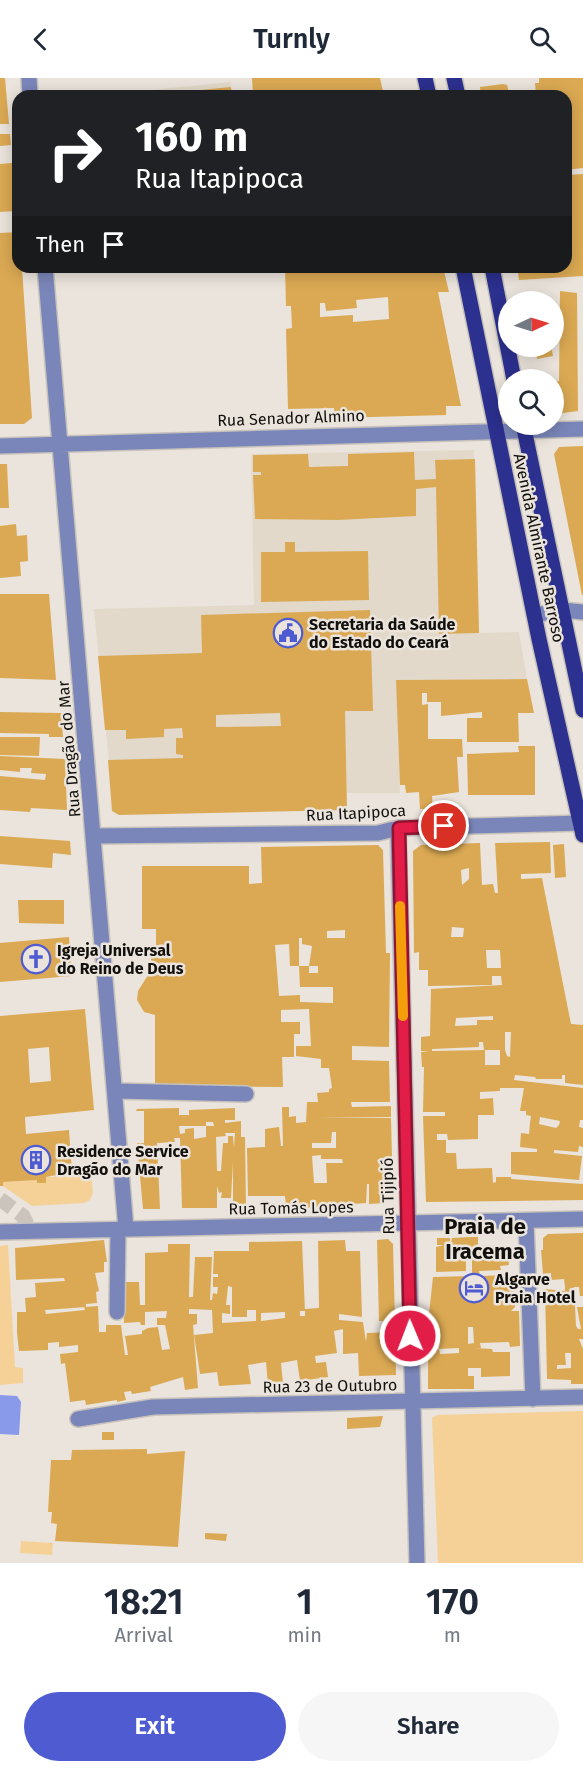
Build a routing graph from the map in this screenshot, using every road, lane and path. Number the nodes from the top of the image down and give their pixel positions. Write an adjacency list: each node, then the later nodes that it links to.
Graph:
1 (46, 273): 9 (street, Rua Dragão do Mar)
2 (465, 273): 6 (main road, Avenida Almirante Barroso)
3 (493, 273): 4 (main road)
4 (512, 369)
5 (564, 428): 7 (street, Rua Senador Almino)
6 (497, 429): 9 (street, Rua Senador Almino); 13 (main road, Avenida Almirante Barroso)
7 (583, 429)
8 (526, 435): 11 (main road, Avenida Almirante Barroso)
9 (60, 444): 10 (street, Rua Senador Almino); 17 (street, Rua Dragão do Mar)
10 (0, 446)
11 (562, 610): 12 (street); 13 (street); 14 (main road, Avenida Almirante Barroso)
12 (583, 612)
13 (534, 615): 15 (main road, Avenida Almirante Barroso)
14 (583, 710)
15 (582, 827): 16 (street, Rua Itapipoca)
16 (399, 828): 17 (street, Rua Itapipoca); 22 (street, Rua Tijipió)
17 (95, 836): 18 (street, Rua Dragão do Mar)
18 (115, 1091): 19 (street); 23 (street, Rua Dragão do Mar)
19 (246, 1094)
20 (583, 1219): 21 (street, Rua Tomás Lopes)
21 (526, 1222): 22 (street, Rua Tomás Lopes); 27 (street)
22 (407, 1224): 23 (street, Rua Tomás Lopes); 28 (street, Rua Tijipió)
23 (122, 1229): 24 (street, Rua Tomás Lopes); 25 (street, Rua Dragão do Mar)
24 (0, 1232)
25 (117, 1312)
26 (583, 1397): 27 (street, Rua 23 de Outubro)
27 (533, 1399): 28 (street, Rua 23 de Outubro)
28 (411, 1403): 29 (street, Rua 23 de Outubro); 30 (street, Rua Tijipió)
29 (78, 1419)
30 (417, 1563)

